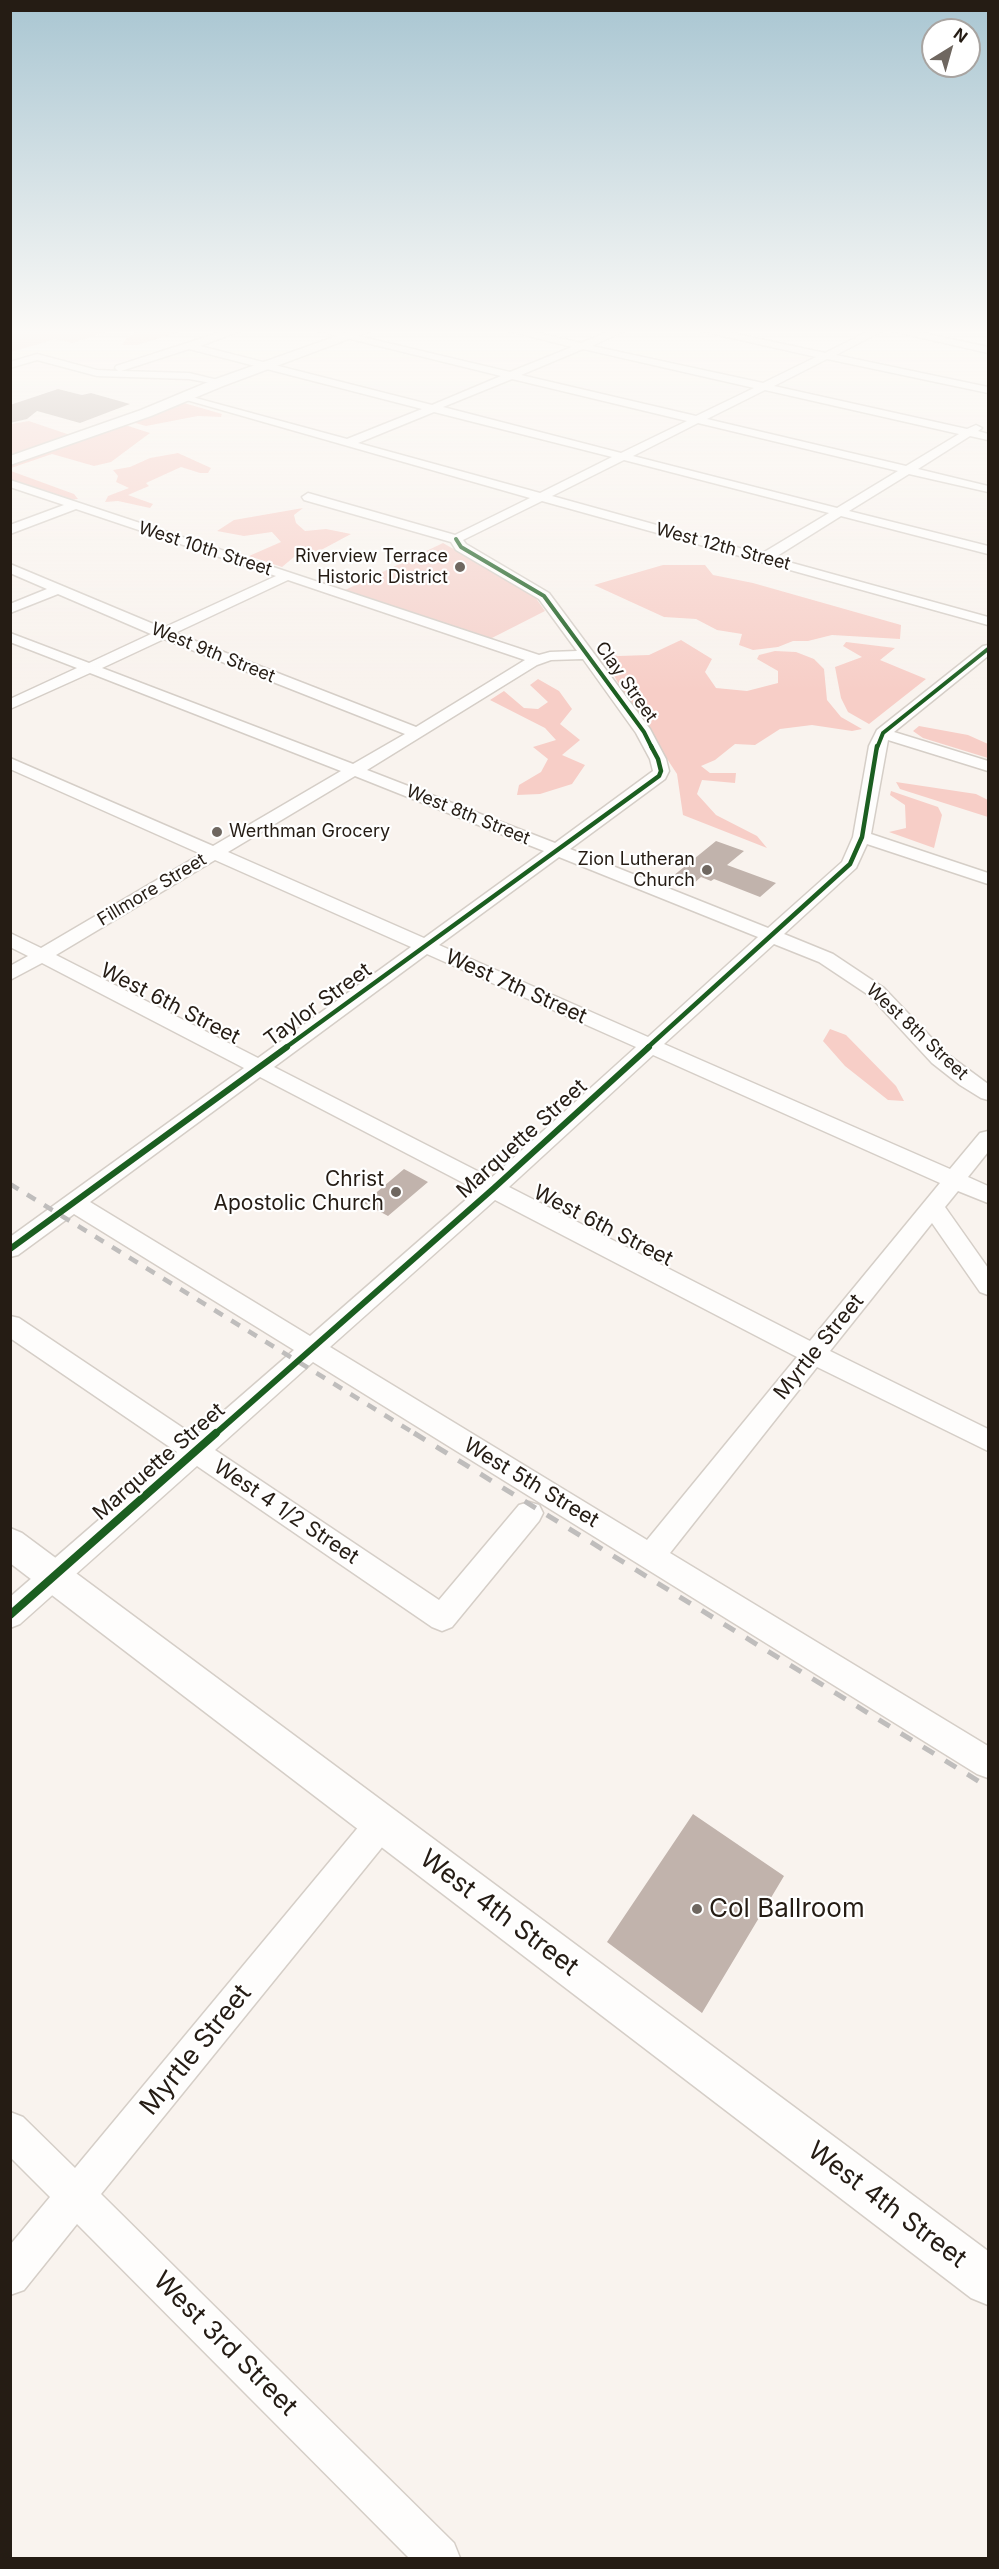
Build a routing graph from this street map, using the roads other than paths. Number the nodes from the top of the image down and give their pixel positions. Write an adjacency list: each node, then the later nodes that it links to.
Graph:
1 (39, 451): 8 (main road)
2 (376, 451): 13 (street, West 12th Street)
3 (605, 451): 7 (street)
4 (635, 451): 7 (street)
5 (826, 451): 9 (street)
6 (937, 451): 9 (street)
7 (625, 456): 13 (street); 15 (street)
8 (10, 461)
9 (906, 470): 11 (street); 15 (street)
10 (10, 483): 14 (street, West 10th Street)
11 (988, 489)
12 (308, 497): 17 (street, Clay Street)
13 (543, 497): 17 (street); 19 (street, West 12th Street)
14 (75, 505): 16 (street); 21 (street, West 10th Street)
15 (839, 511): 18 (street); 19 (street)
16 (10, 530)
17 (456, 538): 28 (street, Clay Street)
18 (988, 550)
19 (764, 558): 24 (street, West 12th Street)
20 (10, 568): 22 (street, West 9th Street)
21 (287, 576): 25 (street); 29 (street, West 10th Street)
22 (58, 589): 23 (street); 25 (street, West 9th Street)
23 (10, 609)
24 (988, 621)
25 (164, 634): 30 (street); 32 (street, West 9th Street)
26 (10, 637): 30 (street, West 8th Street)
27 (988, 649): 33 (street)
28 (589, 655): 29 (street); 38 (street, Clay Street)
29 (537, 659): 32 (street, Fillmore Street)
30 (89, 668): 31 (street); 36 (street, West 8th Street)
31 (10, 705)
32 (417, 733): 36 (street, Fillmore Street)
33 (883, 733): 35 (street); 37 (street, Marquette Street)
34 (10, 763): 39 (street, West 7th Street)
35 (988, 766)
36 (354, 770): 38 (street, West 8th Street); 39 (street, Fillmore Street)
37 (862, 837): 40 (street); 41 (street, Marquette Street)
38 (558, 851): 41 (street, West 8th Street); 43 (street, Taylor Street)
39 (212, 853): 43 (street, West 7th Street); 44 (street, Fillmore Street)
40 (988, 879)
41 (771, 935): 46 (street, Marquette Street); 48 (street, West 8th Street)
42 (10, 939): 44 (street, West 6th Street)
43 (425, 947): 46 (street, West 7th Street); 47 (street, Taylor Street)
44 (42, 956): 45 (street, Fillmore Street); 47 (street, West 6th Street)
45 (10, 974)
46 (649, 1046): 50 (street, West 7th Street); 51 (street, Marquette Street)
47 (260, 1068): 51 (street, West 6th Street); 53 (street, Taylor Street)
48 (988, 1093)
49 (988, 1138): 50 (street, Myrtle Street)
50 (954, 1180): 52 (street, West 7th Street); 54 (street, Myrtle Street)
51 (494, 1188): 58 (street, Marquette Street); 59 (street, West 6th Street)
52 (988, 1195)
53 (74, 1203): 55 (street, Taylor Street); 58 (street, West 5th Street)
54 (933, 1206): 56 (street); 59 (street, Myrtle Street)
55 (10, 1249)
56 (988, 1286)
57 (10, 1325): 61 (street, West 4 1/2 Street)
58 (312, 1349): 61 (street, Marquette Street); 64 (street, West 5th Street)
59 (813, 1354): 60 (street, West 6th Street); 64 (street, Myrtle Street)
60 (988, 1441)
61 (197, 1452): 62 (street, West 4 1/2 Street); 65 (street, Marquette Street)
62 (529, 1512)
63 (10, 1543): 65 (main road, West 4th Street)
64 (651, 1556): 67 (street, West 5th Street)
65 (54, 1575): 66 (street, Marquette Street); 68 (main road, West 4th Street)
66 (10, 1615)
67 (988, 1763)
68 (381, 1824): 70 (street, Myrtle Street); 72 (main road, West 4th Street)
69 (10, 2130): 70 (street, West 3rd Street)
70 (77, 2196): 71 (street, Myrtle Street); 73 (street, West 3rd Street)
71 (10, 2276)
72 (988, 2281)
73 (439, 2559)

